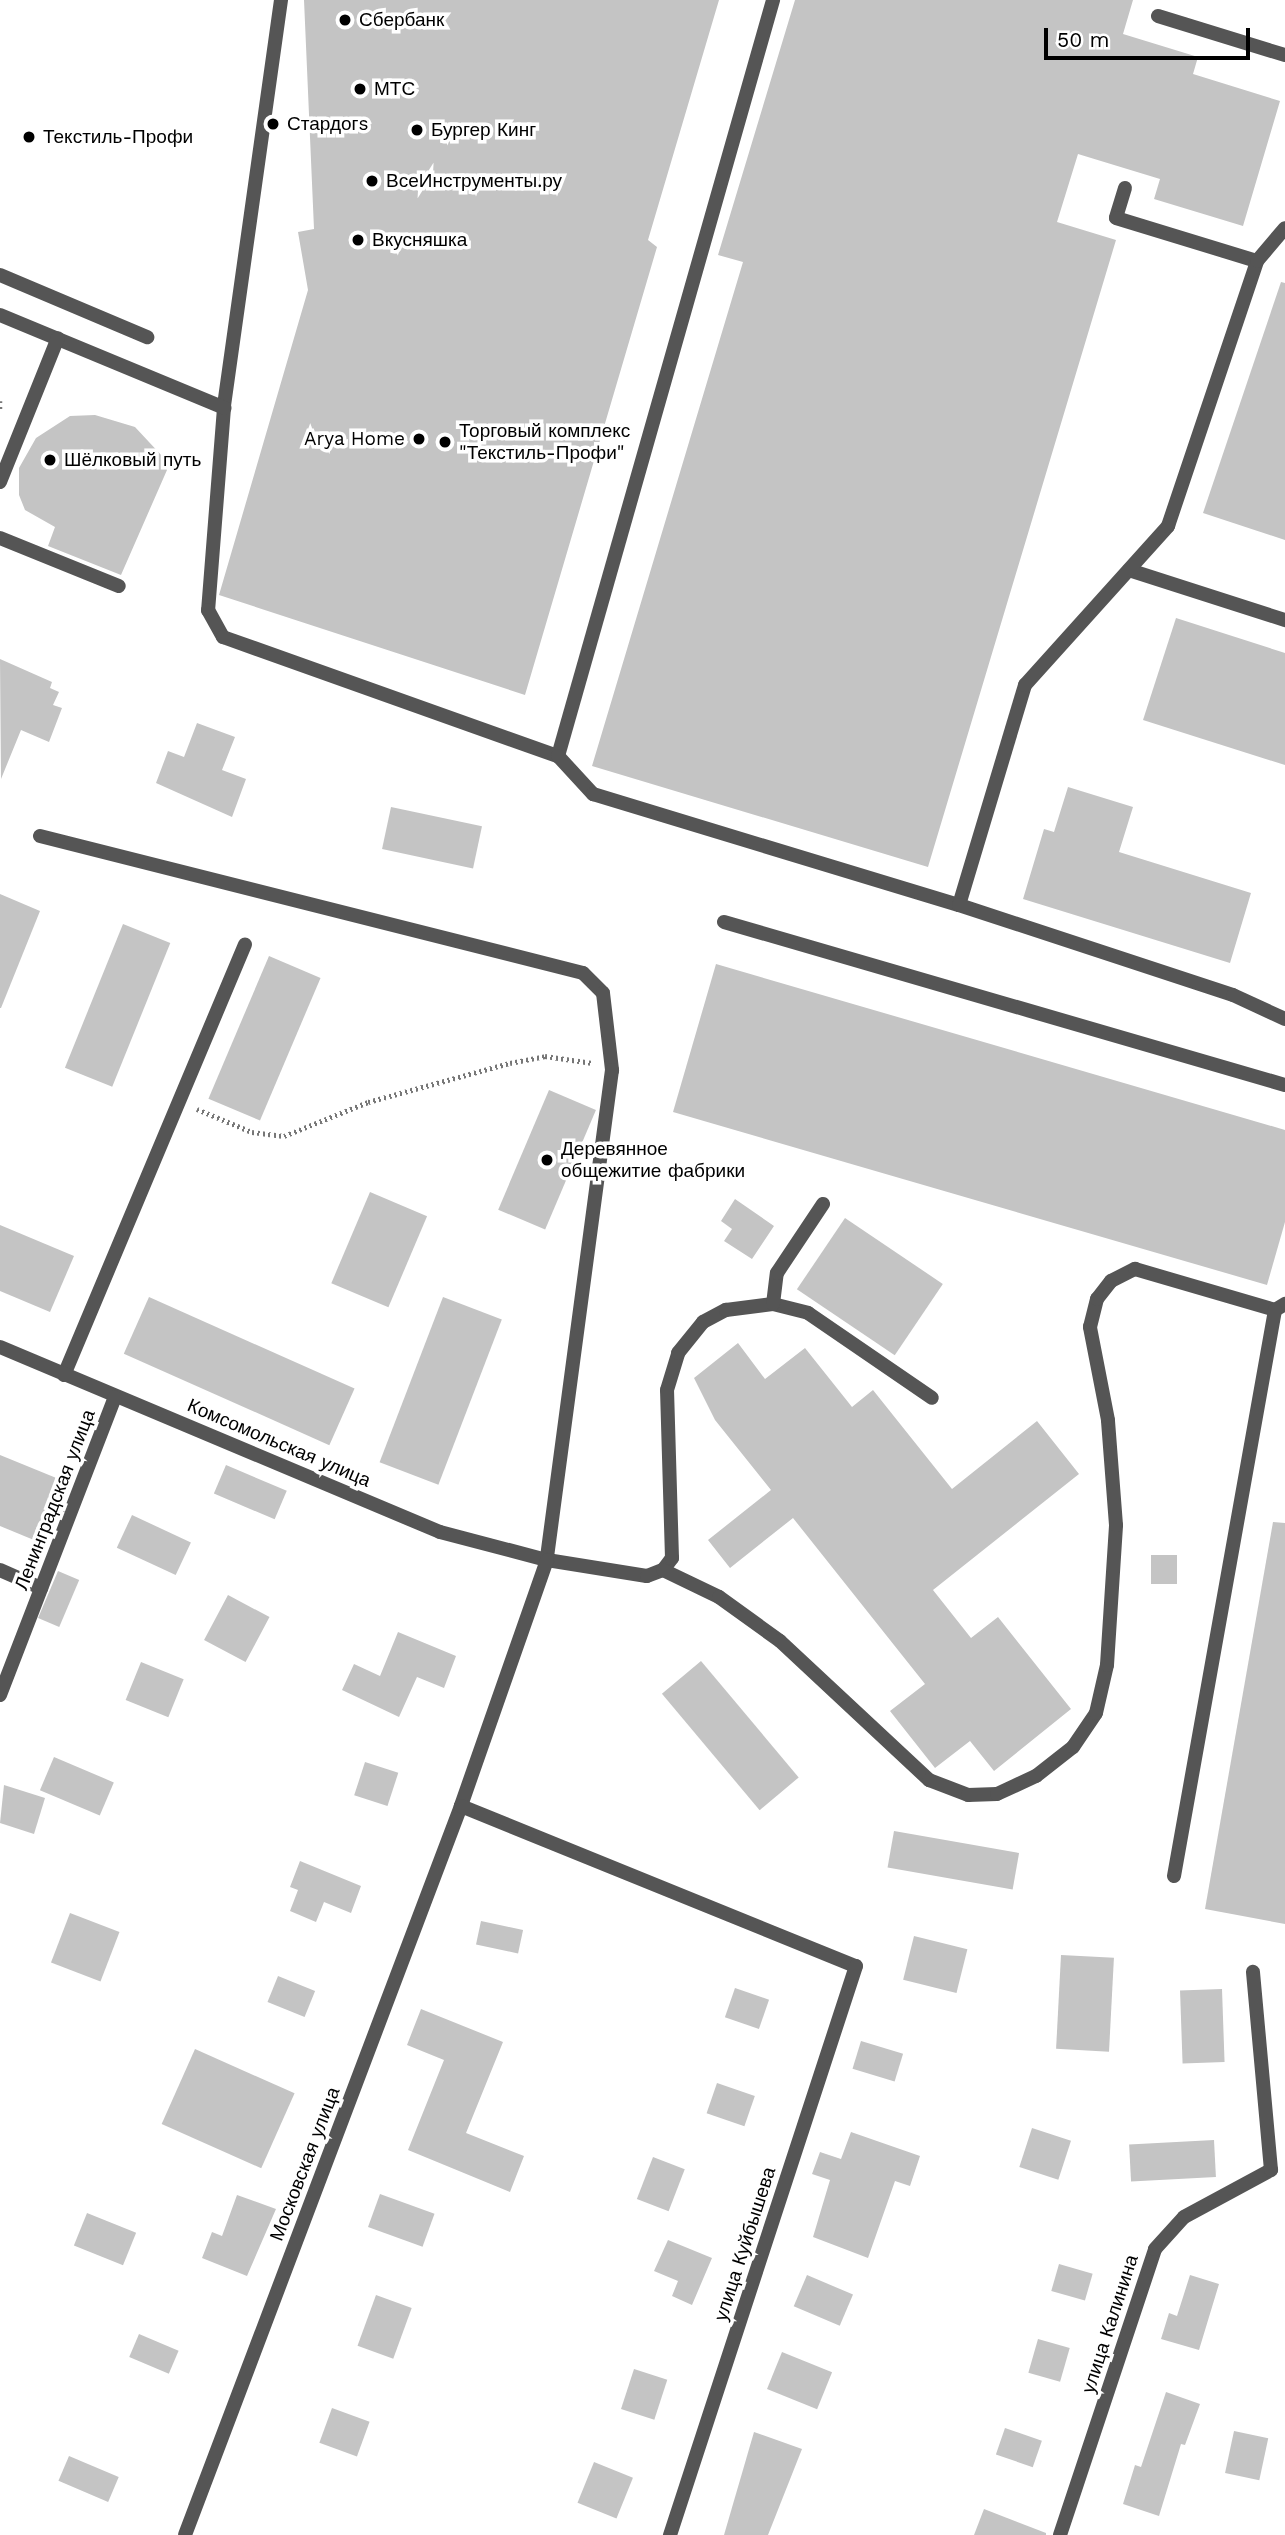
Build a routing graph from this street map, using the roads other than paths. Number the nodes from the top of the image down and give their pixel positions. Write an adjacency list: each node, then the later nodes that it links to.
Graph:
1 (281, 0): 12 (street)
2 (773, 0): 18 (street)
3 (1158, 16): 4 (street)
4 (1285, 55)
5 (1125, 188): 7 (street)
6 (1285, 228): 7 (street)
7 (1257, 261): 15 (street)
8 (0, 275): 10 (street)
9 (0, 315): 11 (street)
10 (147, 337)
11 (58, 338): 12 (street); 13 (street)
12 (224, 408): 18 (street)
13 (0, 482)
14 (0, 538): 16 (street)
15 (1129, 570): 17 (street); 20 (street)
16 (119, 586)
17 (1285, 620)
18 (558, 755): 20 (street)
19 (40, 835): 25 (street, Московская улица)
20 (959, 905): 23 (street)
21 (724, 922): 26 (street)
22 (244, 944): 31 (street)
23 (1285, 1019)
24 (597, 1065): 25 (street)
25 (612, 1070): 34 (street, Московская улица)
26 (1285, 1085)
27 (823, 1204): 28 (street)
28 (773, 1304): 33 (street); 36 (street)
29 (1280, 1307): 36 (street); 40 (street)
30 (0, 1347): 31 (street, Комсомольская улица)
31 (64, 1375): 32 (street, Комсомольская улица)
32 (115, 1396): 34 (street, Комсомольская улица); 37 (street, Ленинградская улица)
33 (932, 1398)
34 (547, 1560): 36 (street, Комсомольская улица); 39 (street, Московская улица)
35 (0, 1570): 37 (street)
36 (663, 1570)
37 (41, 1588): 38 (street, Ленинградская улица)
38 (0, 1695)
39 (461, 1806): 42 (street, Московская улица); 43 (street, улица Куйбышева)
40 (1174, 1876)
41 (1253, 1972): 44 (street, улица Калинина)
42 (185, 2535)
43 (670, 2535)
44 (1060, 2535)

